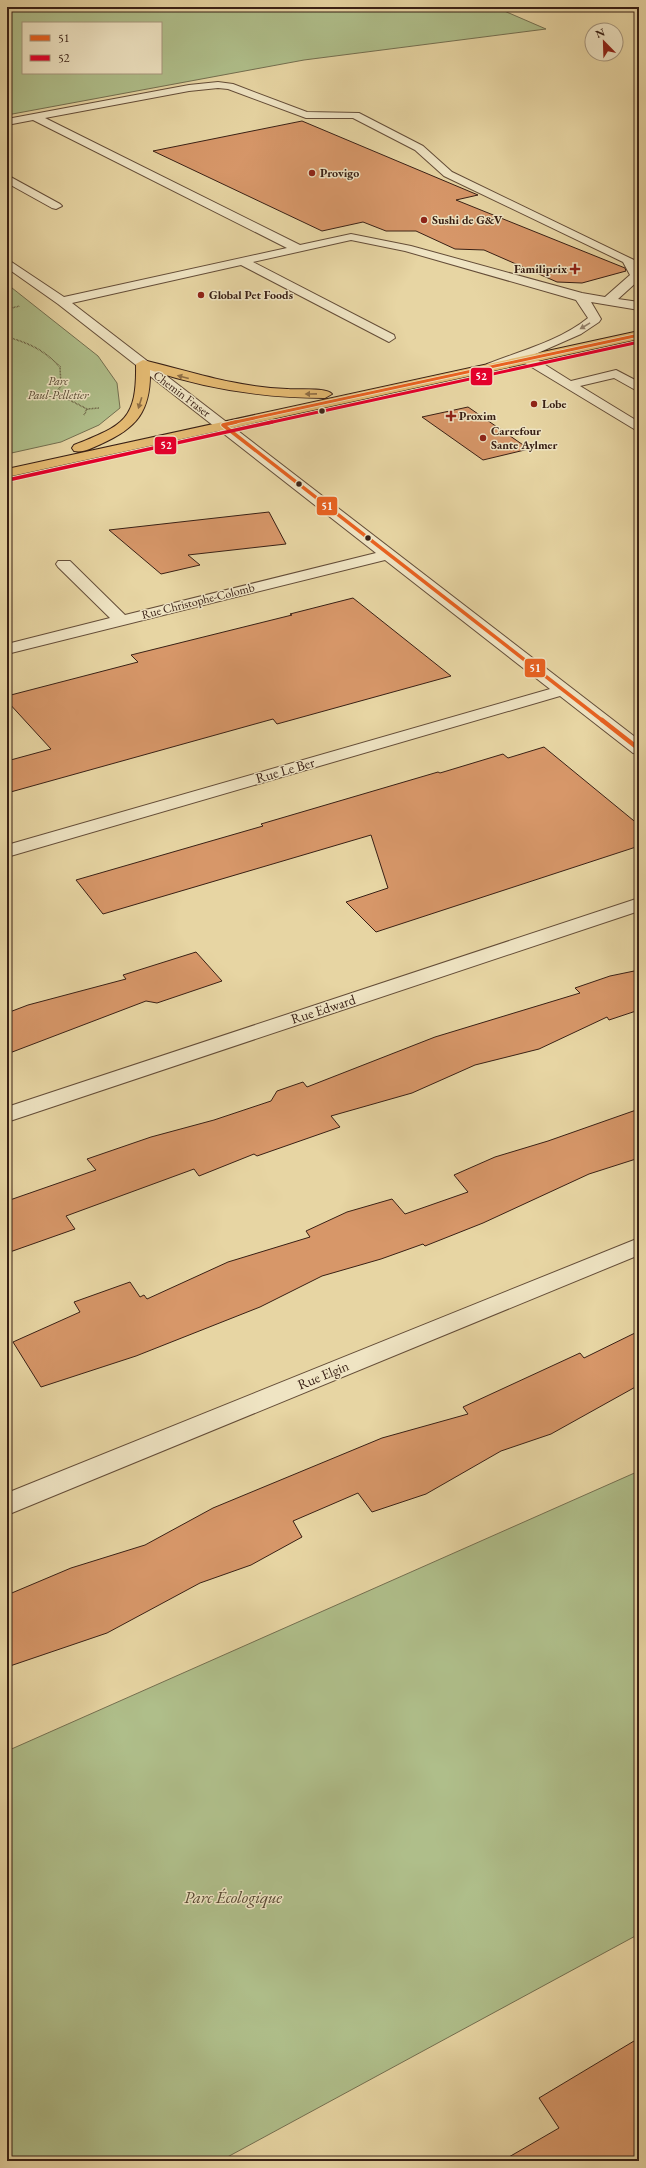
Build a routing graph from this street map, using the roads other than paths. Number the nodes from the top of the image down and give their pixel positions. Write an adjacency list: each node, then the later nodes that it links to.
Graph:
1 (35, 117): 2 (street); 5 (street); 10 (street)
2 (7, 122)
3 (7, 178): 4 (street)
4 (56, 206)
5 (297, 248): 6 (street); 8 (street)
6 (242, 261): 9 (street); 13 (street)
7 (7, 263): 9 (street, Chemin Fraser)
8 (581, 297): 10 (street); 16 (street, one-way to 16)
9 (62, 300): 15 (street, Chemin Fraser)
10 (609, 300): 11 (street)
11 (639, 306)
12 (639, 335): 14 (main road)
13 (389, 338)
14 (526, 359): 16 (main road); 17 (street)
15 (143, 364): 19 (main road, one-way to 15); 22 (street, Chemin Fraser); 24 (main road, one-way to 24)
16 (492, 367): 19 (main road)
17 (569, 385): 18 (street); 21 (street)
18 (639, 388)
19 (392, 389): 22 (main road)
20 (639, 414): 21 (street)
21 (623, 418): 23 (street)
22 (223, 425): 24 (main road); 26 (street, Chemin Fraser)
23 (639, 428)
24 (24, 469): 25 (main road)
25 (7, 473)
26 (389, 554): 28 (street, Rue Christophe-Colomb); 30 (street, Chemin Fraser)
27 (64, 564): 28 (street)
28 (121, 620): 29 (street, Rue Christophe-Colomb)
29 (7, 649)
30 (564, 690): 31 (street, Chemin Fraser); 32 (street, Rue Le Ber)
31 (639, 749)
32 (7, 850)
33 (639, 904): 34 (street, Rue Edward)
34 (7, 1115)
35 (639, 1246): 36 (street, Rue Elgin)
36 (7, 1504)

